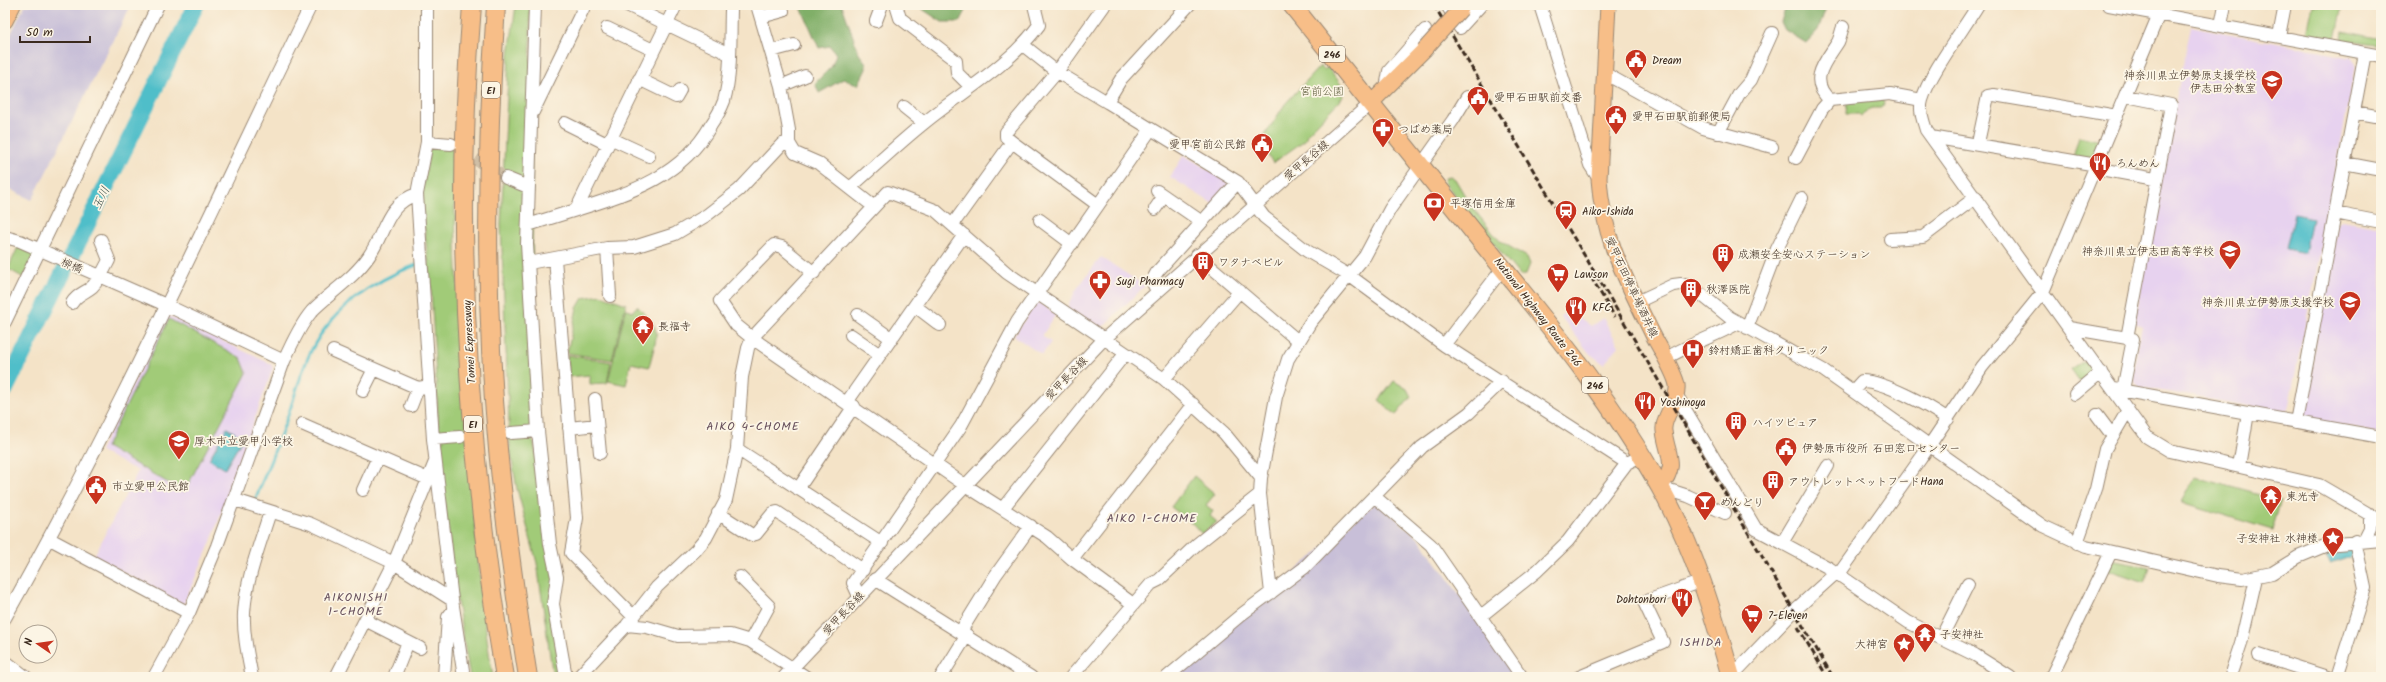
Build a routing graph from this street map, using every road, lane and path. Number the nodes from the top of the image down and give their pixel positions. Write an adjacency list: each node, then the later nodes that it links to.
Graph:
1 (13, 5): 31 (main road)
2 (158, 5): 110 (street)
3 (311, 5): 125 (street)
4 (427, 5): 72 (street)
5 (472, 5): 240 (highway, Tomei Expressway / E1)
6 (496, 5): 241 (highway, Tomei Expressway / E1)
7 (535, 5): 64 (street)
8 (585, 5): 64 (street)
9 (627, 5): 33 (street)
10 (676, 5): 33 (street)
11 (757, 5): 30 (street)
12 (882, 5): 32 (street)
13 (896, 5): 52 (street)
14 (1034, 5): 41 (street)
15 (1189, 5): 59 (street)
16 (1292, 5): 60 (highway, National Highway Route 246 / 246)
17 (1447, 5): 18 (street)
18 (1481, 5)
19 (1540, 5): 85 (street)
20 (1608, 5): 48 (main road, 愛甲石田停車場酒井線)
21 (1978, 5): 58 (street)
22 (2109, 5): 29 (street)
23 (2225, 5): 34 (street)
24 (2285, 5): 38 (street)
25 (1104, 6): 47 (street)
26 (1463, 7): 53 (main road, bridge)
27 (731, 10): 45 (street)
28 (783, 11): 30 (street)
29 (2162, 11): 34 (street); 55 (street)
30 (761, 17): 43 (street)
31 (5, 21)
32 (876, 21)
33 (666, 23): 42 (street); 45 (street)
34 (2221, 25): 38 (street)
35 (1842, 27): 57 (street)
36 (606, 28): 42 (street)
37 (1425, 30): 53 (street)
38 (2279, 36): 44 (street)
39 (1771, 40): 69 (street)
40 (794, 45): 43 (street)
41 (1023, 45): 47 (street); 52 (street)
42 (653, 50): 50 (street)
43 (771, 51): 51 (street)
44 (2365, 53): 46 (street); 62 (street)
45 (729, 54): 97 (street)
46 (2381, 56)
47 (1057, 72): 59 (street); 73 (street)
48 (1604, 73): 69 (street); 85 (main road, 愛甲石田停車場酒井線)
49 (806, 76): 51 (street)
50 (639, 79): 56 (street); 71 (street)
51 (781, 86): 74 (street)
52 (971, 87): 67 (street)
53 (1386, 88): 60 (main road)
54 (1467, 96): 81 (street)
55 (2126, 96): 63 (street); 86 (street)
56 (676, 97)
57 (1830, 100): 58 (street); 79 (street)
58 (1922, 100): 70 (street)
59 (1106, 102): 68 (street)
60 (1371, 103): 81 (highway, National Highway Route 246 / 246); 94 (street, 愛甲長谷線)
61 (904, 107): 67 (street)
62 (2354, 112): 65 (street); 80 (street)
63 (2117, 116): 75 (street); 82 (street)
64 (531, 117): 88 (street)
65 (2381, 118)
66 (565, 123): 71 (street)
67 (924, 124): 89 (street)
68 (1151, 128): 87 (street); 93 (street)
69 (1718, 133): 77 (street)
70 (1931, 137): 75 (street); 91 (street)
71 (608, 141): 78 (street); 97 (street)
72 (427, 142): 76 (street); 90 (street)
73 (1012, 142): 93 (street); 102 (street)
74 (789, 143): 89 (street); 109 (street)
75 (1978, 143): 82 (street)
76 (451, 144)
77 (1772, 147)
78 (650, 156)
79 (1796, 158)
80 (2344, 164): 83 (street); 98 (street)
81 (1421, 166): 114 (highway, National Highway Route 246 / 246); 117 (street)
82 (2096, 166): 86 (street); 120 (street)
83 (2381, 170)
84 (506, 178): 88 (street)
85 (1599, 179): 123 (main road, 愛甲石田停車場酒井線)
86 (2155, 179): 134 (street)
87 (1238, 182): 94 (street); 100 (street)
88 (528, 187): 103 (street)
89 (851, 187): 95 (street)
90 (417, 194): 143 (street); 148 (street)
91 (1976, 197): 106 (street); 120 (street)
92 (1802, 198): 130 (street)
93 (1098, 205): 108 (street)
94 (1254, 205): 111 (street, 愛甲長谷線); 117 (street)
95 (874, 206): 102 (street); 115 (street)
96 (1155, 209): 100 (street)
97 (576, 210): 103 (street)
98 (2334, 213): 101 (street); 162 (street)
99 (1040, 220): 108 (street)
100 (1202, 222): 118 (street)
101 (2381, 222)
102 (953, 224): 104 (street)
103 (528, 225): 113 (street)
104 (964, 235): 121 (street); 126 (street)
105 (5, 237): 110 (street, 柳橋)
106 (1890, 239)
107 (101, 240): 116 (street)
108 (1072, 244): 121 (street)
109 (607, 248): 112 (street); 122 (street)
110 (44, 253): 116 (street, 柳橋); 128 (street)
111 (1197, 255): 118 (street, 愛甲長谷線); 119 (street)
112 (555, 259): 113 (street); 165 (street)
113 (529, 264): 166 (street)
114 (1503, 268): 138 (street); 176 (highway, National Highway Route 246 / 246)
115 (814, 274): 132 (street); 132 (street)
116 (99, 276): 124 (street); 125 (street, 柳橋)
117 (1350, 276): 137 (street); 138 (street)
118 (1157, 291): 136 (street, 愛甲長谷線)
119 (1240, 291): 137 (street); 146 (street)
120 (2043, 292): 131 (street); 161 (street)
121 (1038, 295): 136 (street); 178 (street)
122 (610, 296)
123 (1637, 302): 130 (street); 142 (main road, 愛甲石田停車場酒井線)
124 (72, 303)
125 (166, 305): 143 (street, 柳橋); 197 (street)
126 (915, 306): 129 (street); 135 (street)
127 (862, 319): 135 (street)
128 (5, 322)
129 (940, 325)
130 (1742, 326): 142 (street); 151 (street)
131 (2069, 328): 134 (street); 145 (street)
132 (752, 338): 155 (street); 173 (street)
133 (853, 338): 141 (street)
134 (2127, 338): 149 (street)
135 (892, 339): 141 (street)
136 (1104, 340): 140 (street); 184 (street, 愛甲長谷線)
137 (1298, 341): 181 (street)
138 (1444, 345): 147 (street)
139 (333, 351): 144 (street)
140 (1125, 354): 146 (street); 190 (street)
141 (880, 355): 155 (street)
142 (1665, 359): 152 (main road, 愛甲石田停車場酒井線)
143 (284, 361): 189 (street)
144 (374, 368): 148 (street); 150 (street)
145 (2101, 372): 149 (street); 153 (street)
146 (1164, 379): 156 (street)
147 (1502, 381): 176 (street); 188 (street)
148 (424, 387): 157 (street); 171 (street)
149 (2118, 390): 158 (street); 159 (street)
150 (363, 391)
151 (1853, 391): 161 (street); 172 (street)
152 (1676, 394): 185 (main road); 201 (street)
153 (2075, 394)
154 (595, 399): 164 (street)
155 (851, 404): 178 (street); 186 (street)
156 (1193, 404): 181 (street); 206 (street)
157 (411, 406)
158 (2128, 410): 168 (street); 180 (street)
159 (2248, 413): 162 (street); 180 (street)
160 (2098, 415): 168 (street)
161 (1948, 419): 172 (street)
162 (2296, 422): 170 (street)
163 (302, 424): 175 (street)
164 (597, 425): 165 (street); 174 (street)
165 (569, 428): 203 (street)
166 (538, 431): 167 (street); 205 (street)
167 (511, 433)
168 (2112, 435): 202 (street)
169 (460, 437): 171 (street)
170 (2381, 437)
171 (433, 439): 177 (street)
172 (1929, 445): 202 (street); 209 (street)
173 (737, 449): 186 (street); 192 (street)
174 (600, 453)
175 (378, 457): 182 (street); 183 (street)
176 (1634, 459): 185 (highway, National Highway Route 246 / 246); 220 (street)
177 (436, 460): 182 (street); 218 (street)
178 (935, 463): 184 (street); 200 (street)
179 (1828, 466): 201 (street)
180 (2239, 466): 194 (street)
181 (1262, 478): 187 (street)
182 (428, 480): 207 (street)
183 (363, 484)
184 (965, 484): 190 (street); 212 (street, 愛甲長谷線)
185 (1660, 487): 193 (street); 213 (highway, National Highway Route 246 / 246)
186 (798, 489): 200 (street)
187 (1260, 494): 215 (street); 217 (street)
188 (1374, 496): 215 (street); 220 (street)
189 (234, 500): 191 (street); 219 (street)
190 (1003, 508): 196 (street)
191 (270, 512): 207 (street); 236 (street)
192 (718, 513): 208 (street); 223 (street)
193 (1725, 513)
194 (2370, 514): 195 (street); 199 (street)
195 (2381, 521)
196 (1031, 526): 206 (street); 224 (street)
197 (50, 539): 219 (street); 221 (street)
198 (2381, 540): 199 (street)
199 (2360, 541): 211 (street); 255 (street)
200 (882, 543): 208 (street)
201 (1782, 543): 209 (street)
202 (2077, 543): 204 (street)
203 (570, 550): 205 (street); 223 (street)
204 (2111, 552): 211 (street); 253 (street)
205 (552, 554): 242 (street)
206 (1072, 559): 217 (street)
207 (394, 564): 218 (street); 222 (street)
208 (863, 570): 216 (street)
209 (1837, 574): 225 (street); 251 (street)
210 (745, 577): 226 (street)
211 (2256, 578): 231 (street)
212 (875, 579): 216 (street, 愛甲長谷線); 224 (street)
213 (1700, 582): 250 (street); 251 (highway, National Highway Route 246 / 246)
214 (1968, 584): 225 (street)
215 (1271, 593): 248 (street)
216 (859, 596): 233 (street, 愛甲長谷線)
217 (1133, 604): 247 (street)
218 (452, 605): 238 (street); 239 (street)
219 (189, 613): 235 (street)
220 (1481, 616): 249 (street)
221 (5, 618)
222 (365, 620): 227 (street); 237 (street)
223 (630, 620): 226 (street); 243 (street)
224 (964, 633): 245 (street); 246 (street)
225 (1941, 638): 252 (street)
226 (750, 641): 233 (street)
227 (408, 642): 228 (street); 232 (street)
228 (420, 648)
229 (2259, 655): 254 (street)
230 (5, 661): 234 (street)
231 (2232, 670)
232 (393, 672)
233 (789, 673): 244 (street)
234 (26, 677)
235 (154, 677)
236 (252, 677)
237 (336, 677)
238 (444, 677)
239 (464, 677)
240 (505, 677)
241 (528, 677)
242 (566, 677)
243 (578, 677)
244 (806, 677)
245 (941, 677)
246 (1031, 677)
247 (1071, 677)
248 (1166, 677)
249 (1522, 677)
250 (1579, 677)
251 (1731, 677)
252 (2010, 677)
253 (2051, 677)
254 (2327, 677)
255 (2337, 677)

